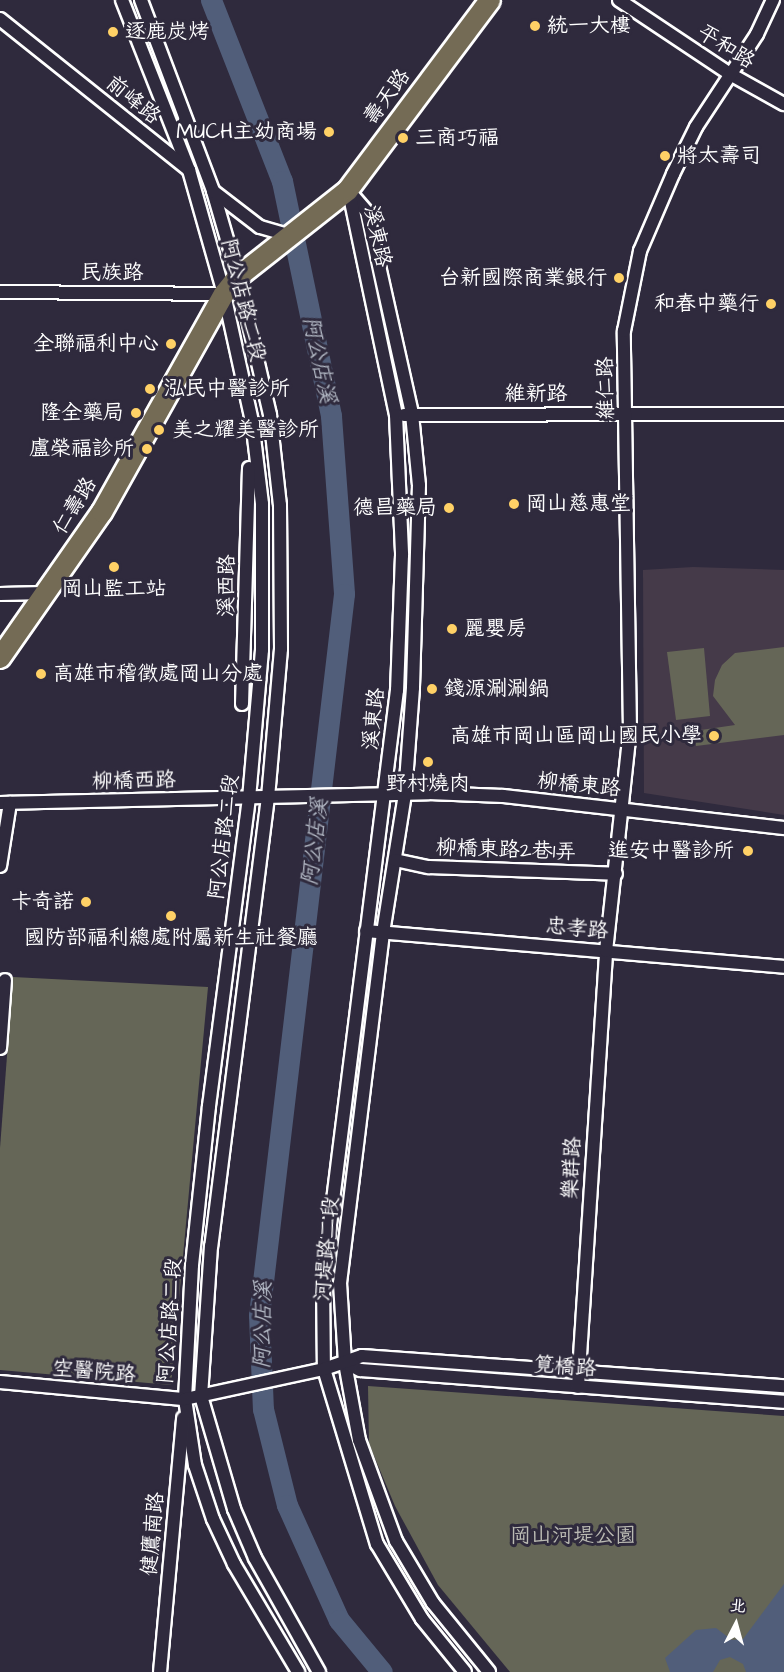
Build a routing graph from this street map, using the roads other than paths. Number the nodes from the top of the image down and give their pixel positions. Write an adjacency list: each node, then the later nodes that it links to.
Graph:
1 (122, 0): 8 (street, 阿公店路二段)
2 (141, 0): 6 (street, 阿公店路二段)
3 (490, 0): 12 (main road, 壽天路)
4 (619, 0): 9 (street, 平和路)
5 (773, 0): 9 (street, 維仁路)
6 (148, 16): 8 (street); 13 (street, 阿公店路二段)
7 (0, 19): 11 (street, 前峰路)
8 (132, 24): 11 (street, 阿公店路二段)
9 (730, 74): 10 (street, 平和路); 18 (street, 維仁路)
10 (784, 104)
11 (189, 170): 13 (street, 前峰路); 17 (street, 阿公店路二段)
12 (348, 190): 14 (main road, 壽天路); 19 (street, 溪東路); 21 (street, 溪東路)
13 (213, 191): 14 (street, 前峰路); 15 (street, 阿公店路二段)
14 (292, 236): 15 (main road, 仁壽路)
15 (238, 277): 17 (main road, 仁壽路); 29 (street, 阿公店路二段)
16 (0, 292): 17 (street, 民族路)
17 (224, 294): 23 (main road, 仁壽路); 31 (street, 阿公店路二段)
18 (626, 413): 19 (street, 維新路); 20 (street, 維新路); 33 (street, 維仁路)
19 (412, 414): 21 (street, 維新路); 27 (street, 溪東路)
20 (784, 414)
21 (396, 415): 28 (street, 溪東路)
22 (249, 468): 26 (street, 溪西路)
23 (45, 593): 24 (street); 25 (main road, 仁壽路)
24 (0, 594)
25 (0, 658)
26 (242, 704)
27 (405, 794): 28 (street, 柳橋東路); 33 (street, 柳橋東路); 35 (street, 河堤路二段)
28 (386, 795): 30 (street, 柳橋東路); 38 (street, 河堤路二段)
29 (268, 797): 30 (street, 柳橋西路); 31 (street, 柳橋西路); 44 (street, 阿公店路二段)
30 (282, 797)
31 (249, 798): 32 (street, 柳橋西路); 43 (street, 阿公店路二段)
32 (5, 803): 36 (street)
33 (623, 810): 34 (street, 柳橋東路); 37 (street, 維仁路)
34 (784, 828)
35 (395, 860): 37 (street, 柳橋東路2巷1弄); 39 (street, 河堤路二段)
36 (0, 866)
37 (616, 874): 40 (street, 樂群路)
38 (366, 931): 39 (street, 忠孝路); 49 (street, 河堤路二段)
39 (383, 933): 40 (street, 忠孝路); 48 (street, 河堤路二段)
40 (606, 951): 41 (street, 忠孝路); 50 (street, 樂群路)
41 (784, 967)
42 (5, 980): 45 (street)
43 (223, 989): 44 (street); 46 (street, 阿公店路二段)
44 (243, 992): 47 (street, 阿公店路二段)
45 (0, 1048)
46 (209, 1106): 47 (street); 55 (street, 阿公店路二段)
47 (227, 1109): 54 (street, 阿公店路二段)
48 (345, 1363): 49 (street, 筧橋路); 50 (street, 筧橋路); 53 (street, 筧橋路); 61 (street, 河堤路二段)
49 (324, 1369): 54 (street, 筧橋路); 60 (street, 河堤路二段)
50 (579, 1372): 52 (street, 筧橋路); 53 (street, 樂群路)
51 (0, 1382): 55 (street, 空醫院路)
52 (784, 1386)
53 (578, 1388): 56 (street, 筧橋路)
54 (201, 1396): 55 (street, 空醫院路); 58 (street, 阿公店路二段)
55 (185, 1399): 57 (street, 阿公店路二段); 59 (street, 健鷹南路)
56 (784, 1402)
57 (295, 1668): 58 (street)
58 (315, 1668)
59 (160, 1672)
60 (465, 1672)
61 (489, 1672)

